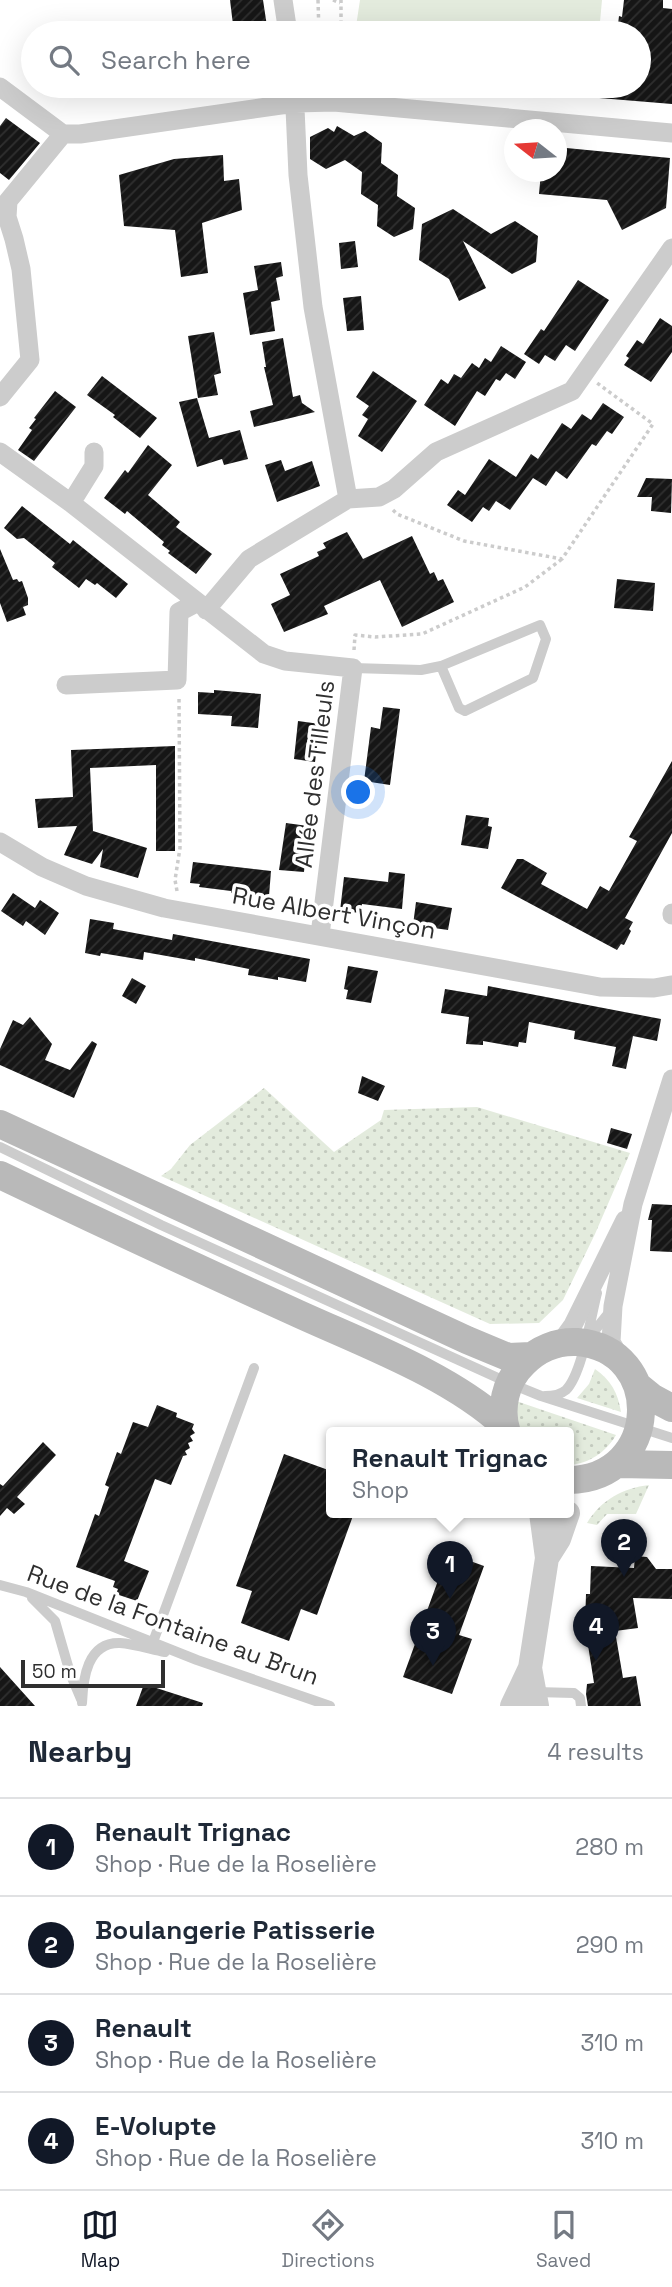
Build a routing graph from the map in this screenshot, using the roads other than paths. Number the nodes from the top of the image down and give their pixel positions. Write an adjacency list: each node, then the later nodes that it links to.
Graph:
1 (283, 0): 2 (street)
2 (286, 21)
3 (0, 87): 8 (street)
4 (278, 98): 8 (street)
5 (294, 98): 13 (street)
6 (311, 98): 7 (street)
7 (672, 133)
8 (63, 134): 10 (street)
9 (672, 248): 13 (street)
10 (0, 397)
11 (0, 452): 14 (street, Allée des Tilleuls)
12 (94, 452): 14 (street)
13 (348, 499): 15 (street)
14 (71, 503): 15 (street, Allée des Tilleuls)
15 (201, 606): 17 (street, Allée des Tilleuls); 18 (street)
16 (441, 666): 16 (lane); 17 (lane)
17 (352, 667): 20 (street, Allée des Tilleuls)
18 (66, 685)
19 (0, 842): 20 (street, Rue Albert Vinçon)
20 (320, 935): 21 (street, Rue Albert Vinçon)
21 (672, 981)
22 (672, 1080): 26 (street)
23 (0, 1125): 29 (main road)
24 (0, 1147): 32 (lane)
25 (0, 1175): 35 (main road)
26 (633, 1203): 27 (street); 28 (street)
27 (613, 1306): 28 (lane); 31 (street)
28 (572, 1343): 29 (main road); 31 (main road); 33 (lane)
29 (531, 1356): 32 (main road)
30 (254, 1368): 47 (lane)
31 (630, 1375): 34 (main road); 37 (main road)
32 (509, 1383): 33 (lane); 36 (main road)
33 (541, 1396): 37 (lane)
34 (672, 1408)
35 (504, 1427)
36 (506, 1427)
37 (639, 1429): 38 (lane); 39 (main road)
38 (672, 1438)
39 (618, 1464): 40 (main road); 41 (main road)
40 (672, 1465)
41 (576, 1480)
42 (542, 1518): 44 (street)
43 (566, 1518): 44 (street)
44 (547, 1558): 49 (street)
45 (0, 1585): 46 (lane, Rue de la Fontaine au Brun)
46 (26, 1592): 47 (lane, Rue de la Fontaine au Brun); 51 (lane)
47 (153, 1642): 48 (lane, Rue de la Fontaine au Brun)
48 (184, 1655): 51 (lane); 52 (lane, Rue de la Fontaine au Brun)
49 (530, 1668): 50 (street); 53 (street)
50 (536, 1699): 54 (lane)
51 (83, 1705)
52 (330, 1706)
53 (513, 1706)
54 (580, 1706)

